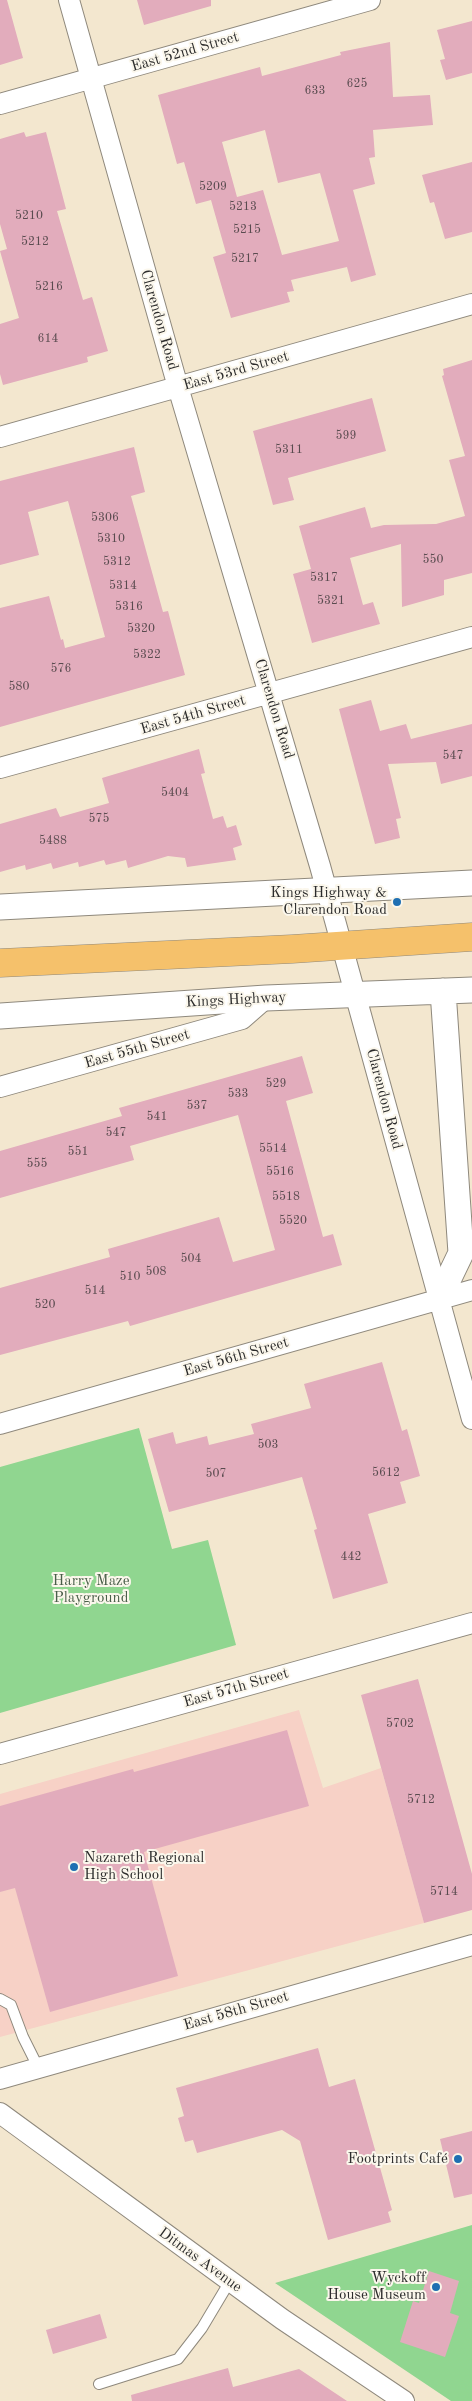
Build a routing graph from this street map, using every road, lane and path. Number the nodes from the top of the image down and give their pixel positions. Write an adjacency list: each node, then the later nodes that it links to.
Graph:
1 (69, 0): 3 (street, Clarendon Road)
2 (370, 0): 3 (street, East 52nd Street)
3 (91, 78): 4 (street, East 52nd Street); 6 (street, Clarendon Road)
4 (0, 104)
5 (472, 304): 6 (street, East 53rd Street)
6 (178, 387): 7 (street, East 53rd Street); 9 (street, Clarendon Road)
7 (0, 437)
8 (472, 637): 9 (street, East 54th Street)
9 (269, 694): 10 (street, East 54th Street); 12 (street, Clarendon Road)
10 (0, 768)
11 (472, 883): 12 (street)
12 (327, 890): 13 (street); 15 (street, Clarendon Road)
13 (0, 907)
14 (472, 937): 15 (main road)
15 (342, 946): 16 (main road); 19 (street, Clarendon Road)
16 (0, 963)
17 (472, 990): 18 (street, Kings Highway)
18 (443, 991): 19 (street, Kings Highway); 24 (street)
19 (355, 993): 20 (street, Kings Highway); 24 (street, Clarendon Road)
20 (266, 998): 21 (street, Kings Highway); 22 (street, East 55th Street)
21 (0, 1016)
22 (0, 1087)
23 (472, 1290): 24 (street, East 56th Street)
24 (439, 1299): 25 (street, Clarendon Road); 26 (street, East 56th Street)
25 (472, 1419)
26 (0, 1424)
27 (472, 1623): 28 (street, East 57th Street)
28 (0, 1754)
29 (472, 1946): 31 (street, East 58th Street)
30 (0, 1999): 31 (lane)
31 (38, 2066): 32 (street, East 58th Street)
32 (0, 2079)
33 (0, 2113): 34 (street, Ditmas Avenue)
34 (230, 2281): 35 (lane); 36 (street, Ditmas Avenue)
35 (99, 2384)
36 (404, 2401)

